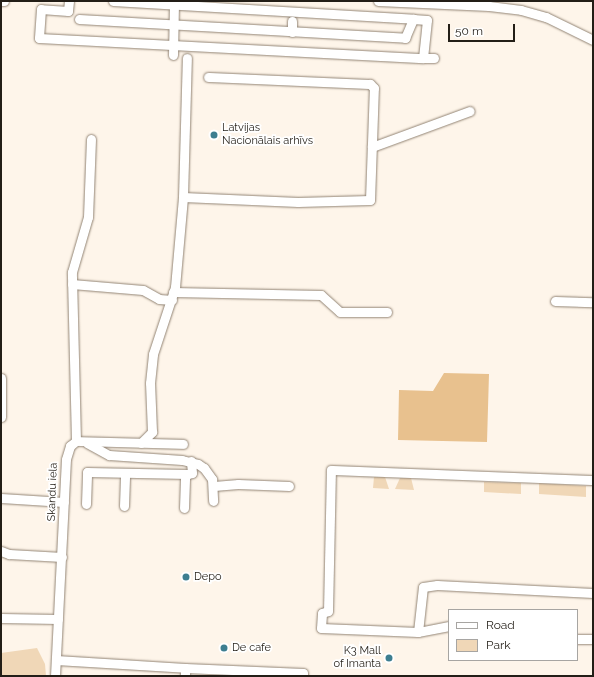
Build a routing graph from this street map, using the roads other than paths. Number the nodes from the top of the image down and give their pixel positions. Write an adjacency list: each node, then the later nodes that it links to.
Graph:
1 (1, 1): 2 (street)
2 (4, 1)
3 (69, 1): 7 (street)
4 (113, 1): 6 (street)
5 (378, 1): 13 (street)
6 (175, 3): 9 (street); 11 (street)
7 (42, 5): 14 (street)
8 (80, 19): 11 (street)
9 (413, 19): 12 (street); 17 (street)
10 (292, 21): 12 (street)
11 (175, 25): 12 (street); 14 (street)
12 (292, 32)
13 (593, 40)
14 (174, 45): 15 (street); 17 (street)
15 (173, 55)
16 (187, 58): 23 (street)
17 (424, 58): 18 (street)
18 (434, 58)
19 (208, 77): 22 (street)
20 (470, 111): 22 (street)
21 (91, 139): 24 (street)
22 (372, 147): 23 (street)
23 (183, 197): 25 (street)
24 (72, 284): 25 (street); 31 (street)
25 (172, 296): 28 (street); 32 (street)
26 (555, 301): 27 (street)
27 (593, 302)
28 (387, 312)
29 (1, 378): 30 (street)
30 (1, 417)
31 (80, 441): 32 (street); 34 (street); 43 (street, Skandu iela)
32 (141, 443): 33 (street); 34 (street)
33 (183, 444)
34 (141, 458): 35 (street)
35 (191, 461): 37 (street); 39 (street)
36 (125, 473): 37 (street); 44 (street); 45 (street)
37 (185, 474): 46 (street)
38 (593, 480): 53 (street)
39 (214, 486): 40 (street); 42 (street)
40 (289, 486)
41 (1, 498): 43 (street)
42 (213, 501)
43 (64, 502): 48 (street, Skandu iela)
44 (86, 504)
45 (124, 506)
46 (184, 508)
47 (1, 551): 48 (street)
48 (62, 557): 51 (street, Skandu iela)
49 (593, 593): 53 (street)
50 (1, 618): 51 (street)
51 (58, 619): 56 (street, Skandu iela)
52 (448, 626): 53 (street)
53 (418, 632)
54 (578, 638): 55 (street)
55 (593, 640)
56 (56, 660): 57 (street); 58 (street, Skandu iela)
57 (185, 672): 59 (street)
58 (55, 676)
59 (302, 676)

